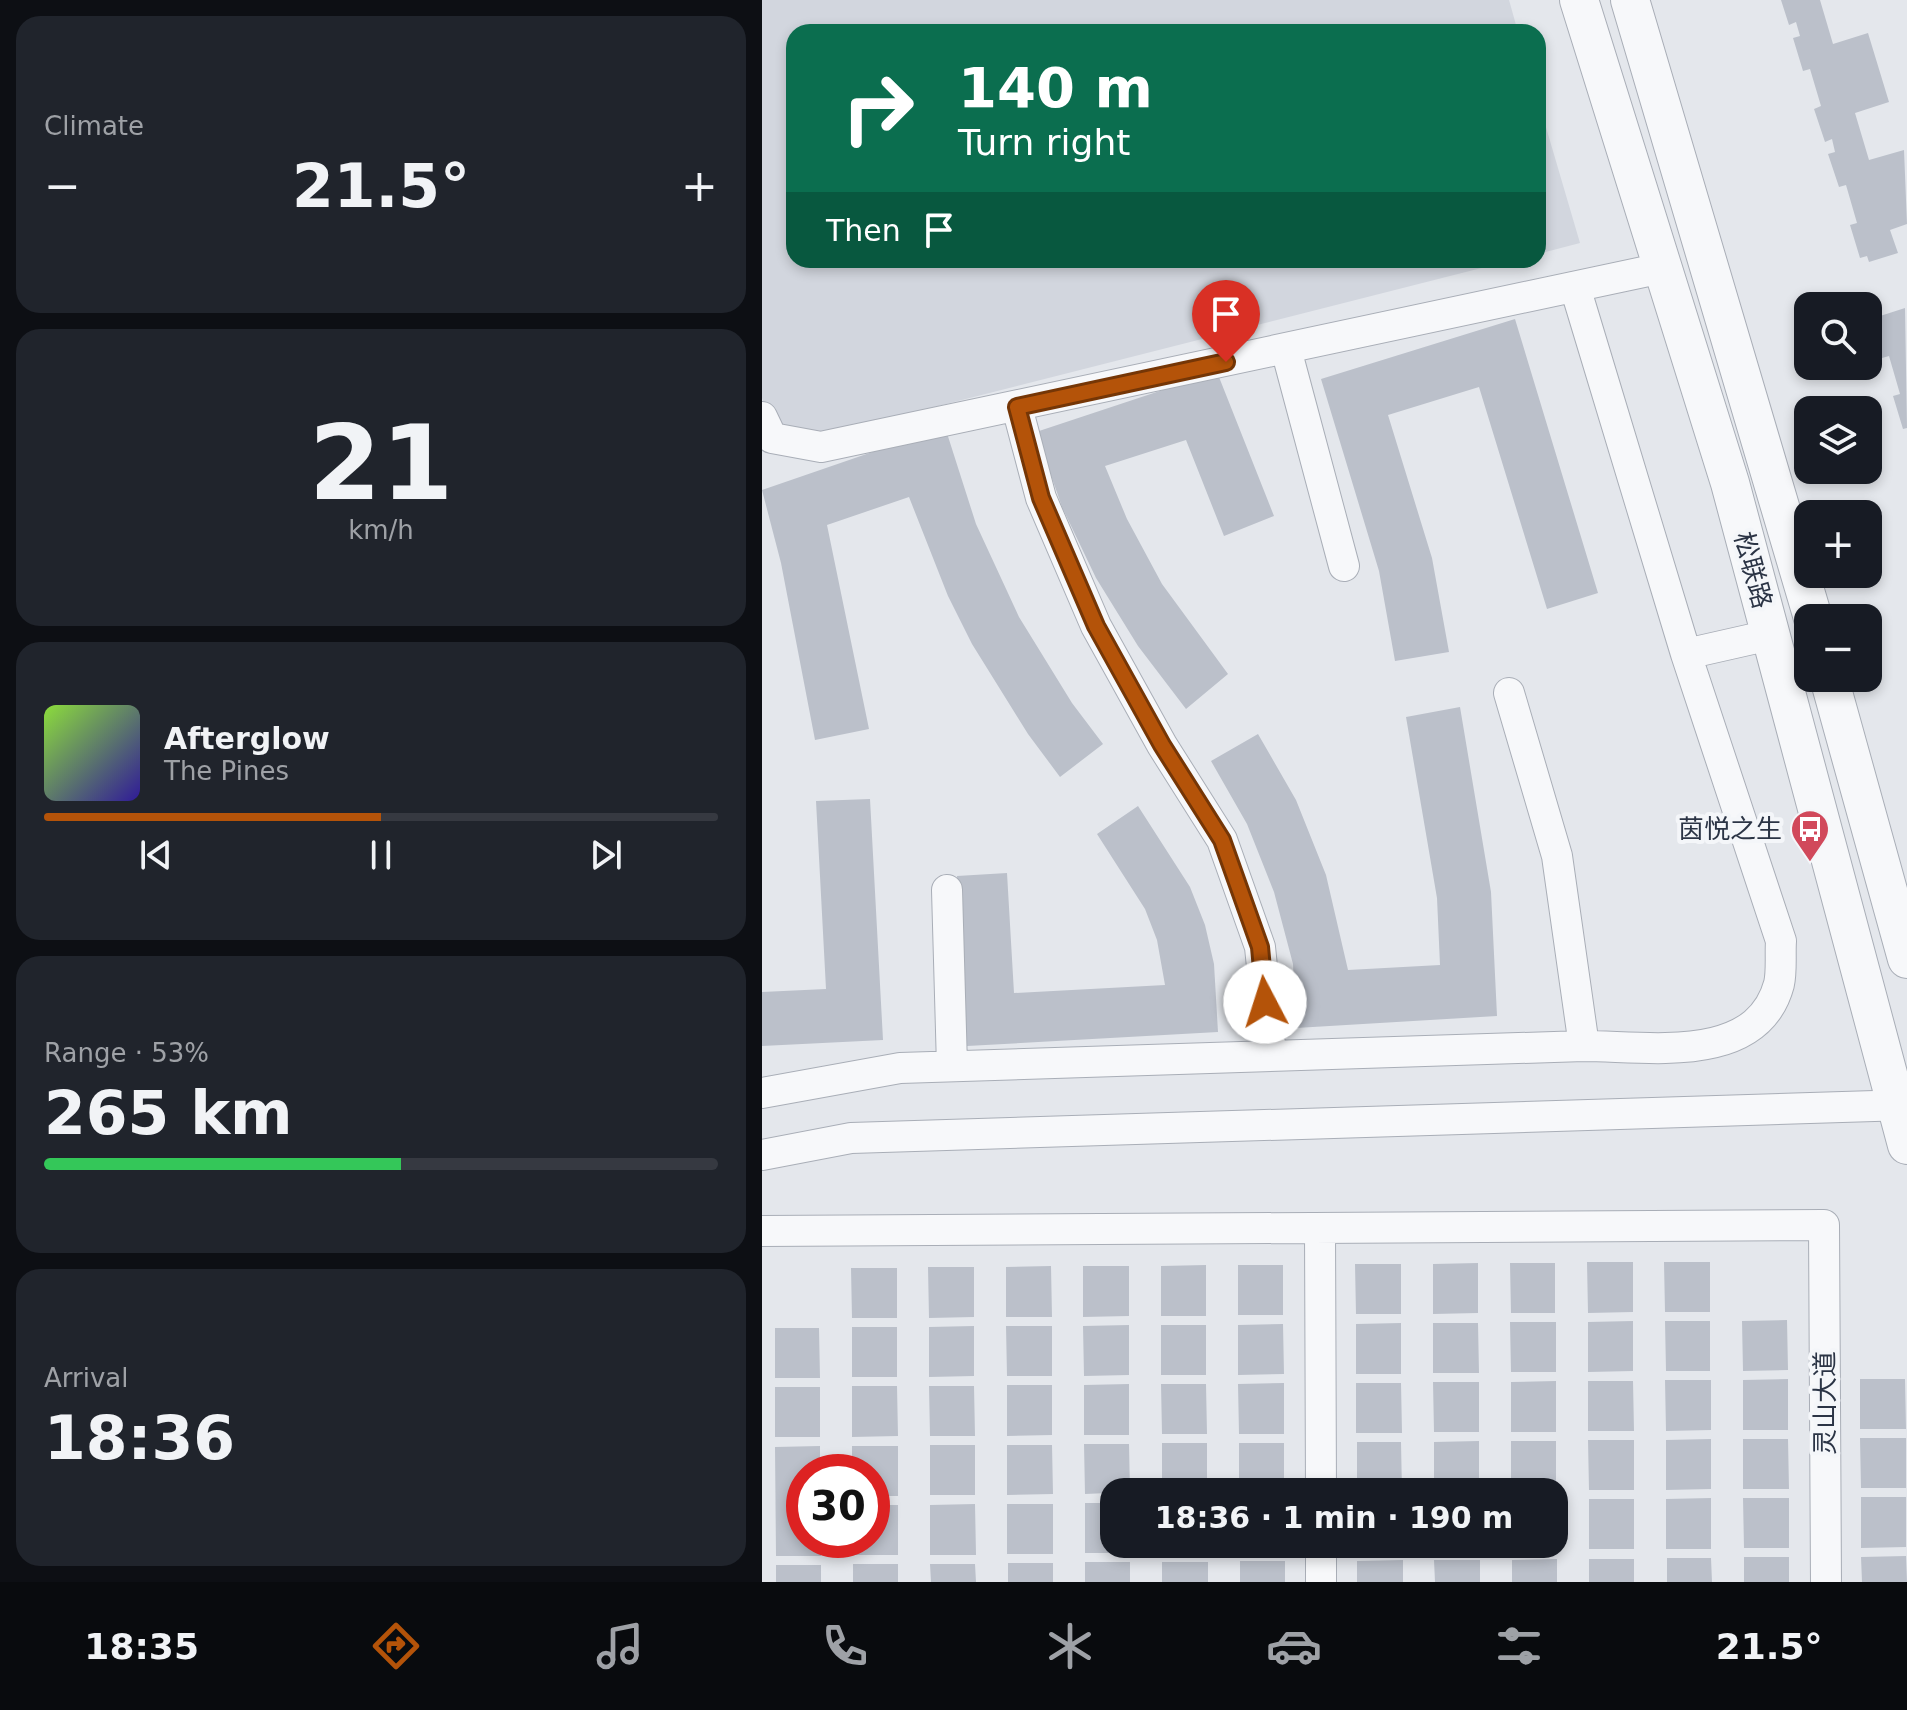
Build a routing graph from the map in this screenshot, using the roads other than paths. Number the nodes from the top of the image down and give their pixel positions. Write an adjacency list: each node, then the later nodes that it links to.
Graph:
1 (1579, 0): 3 (street, 松联路)
2 (1630, 0): 9 (street, 松联路)
3 (1662, 268): 4 (street); 10 (street, 松联路)
4 (1575, 287): 5 (street); 11 (street)
5 (1286, 349): 6 (street); 8 (street)
6 (1017, 407): 7 (street); 17 (street)
7 (762, 417)
8 (1344, 566)
9 (1809, 604)
10 (1770, 635): 11 (street); 20 (street, 松联路)
11 (1686, 654): 16 (street)
12 (1833, 692): 15 (street)
13 (1509, 693): 16 (street)
14 (947, 890): 18 (street)
15 (1907, 959)
16 (1584, 1046): 17 (street)
17 (1271, 1056): 18 (street)
18 (952, 1066): 19 (street)
19 (762, 1093)
20 (1902, 1106): 21 (street, 松联路); 22 (street)
21 (1907, 1145)
22 (762, 1155)
23 (1320, 1228): 24 (street); 25 (street); 28 (street, 灵山大道)
24 (762, 1231)
25 (1321, 1478)
26 (1321, 1558): 27 (street)
27 (1321, 1582)
28 (1826, 1582)

